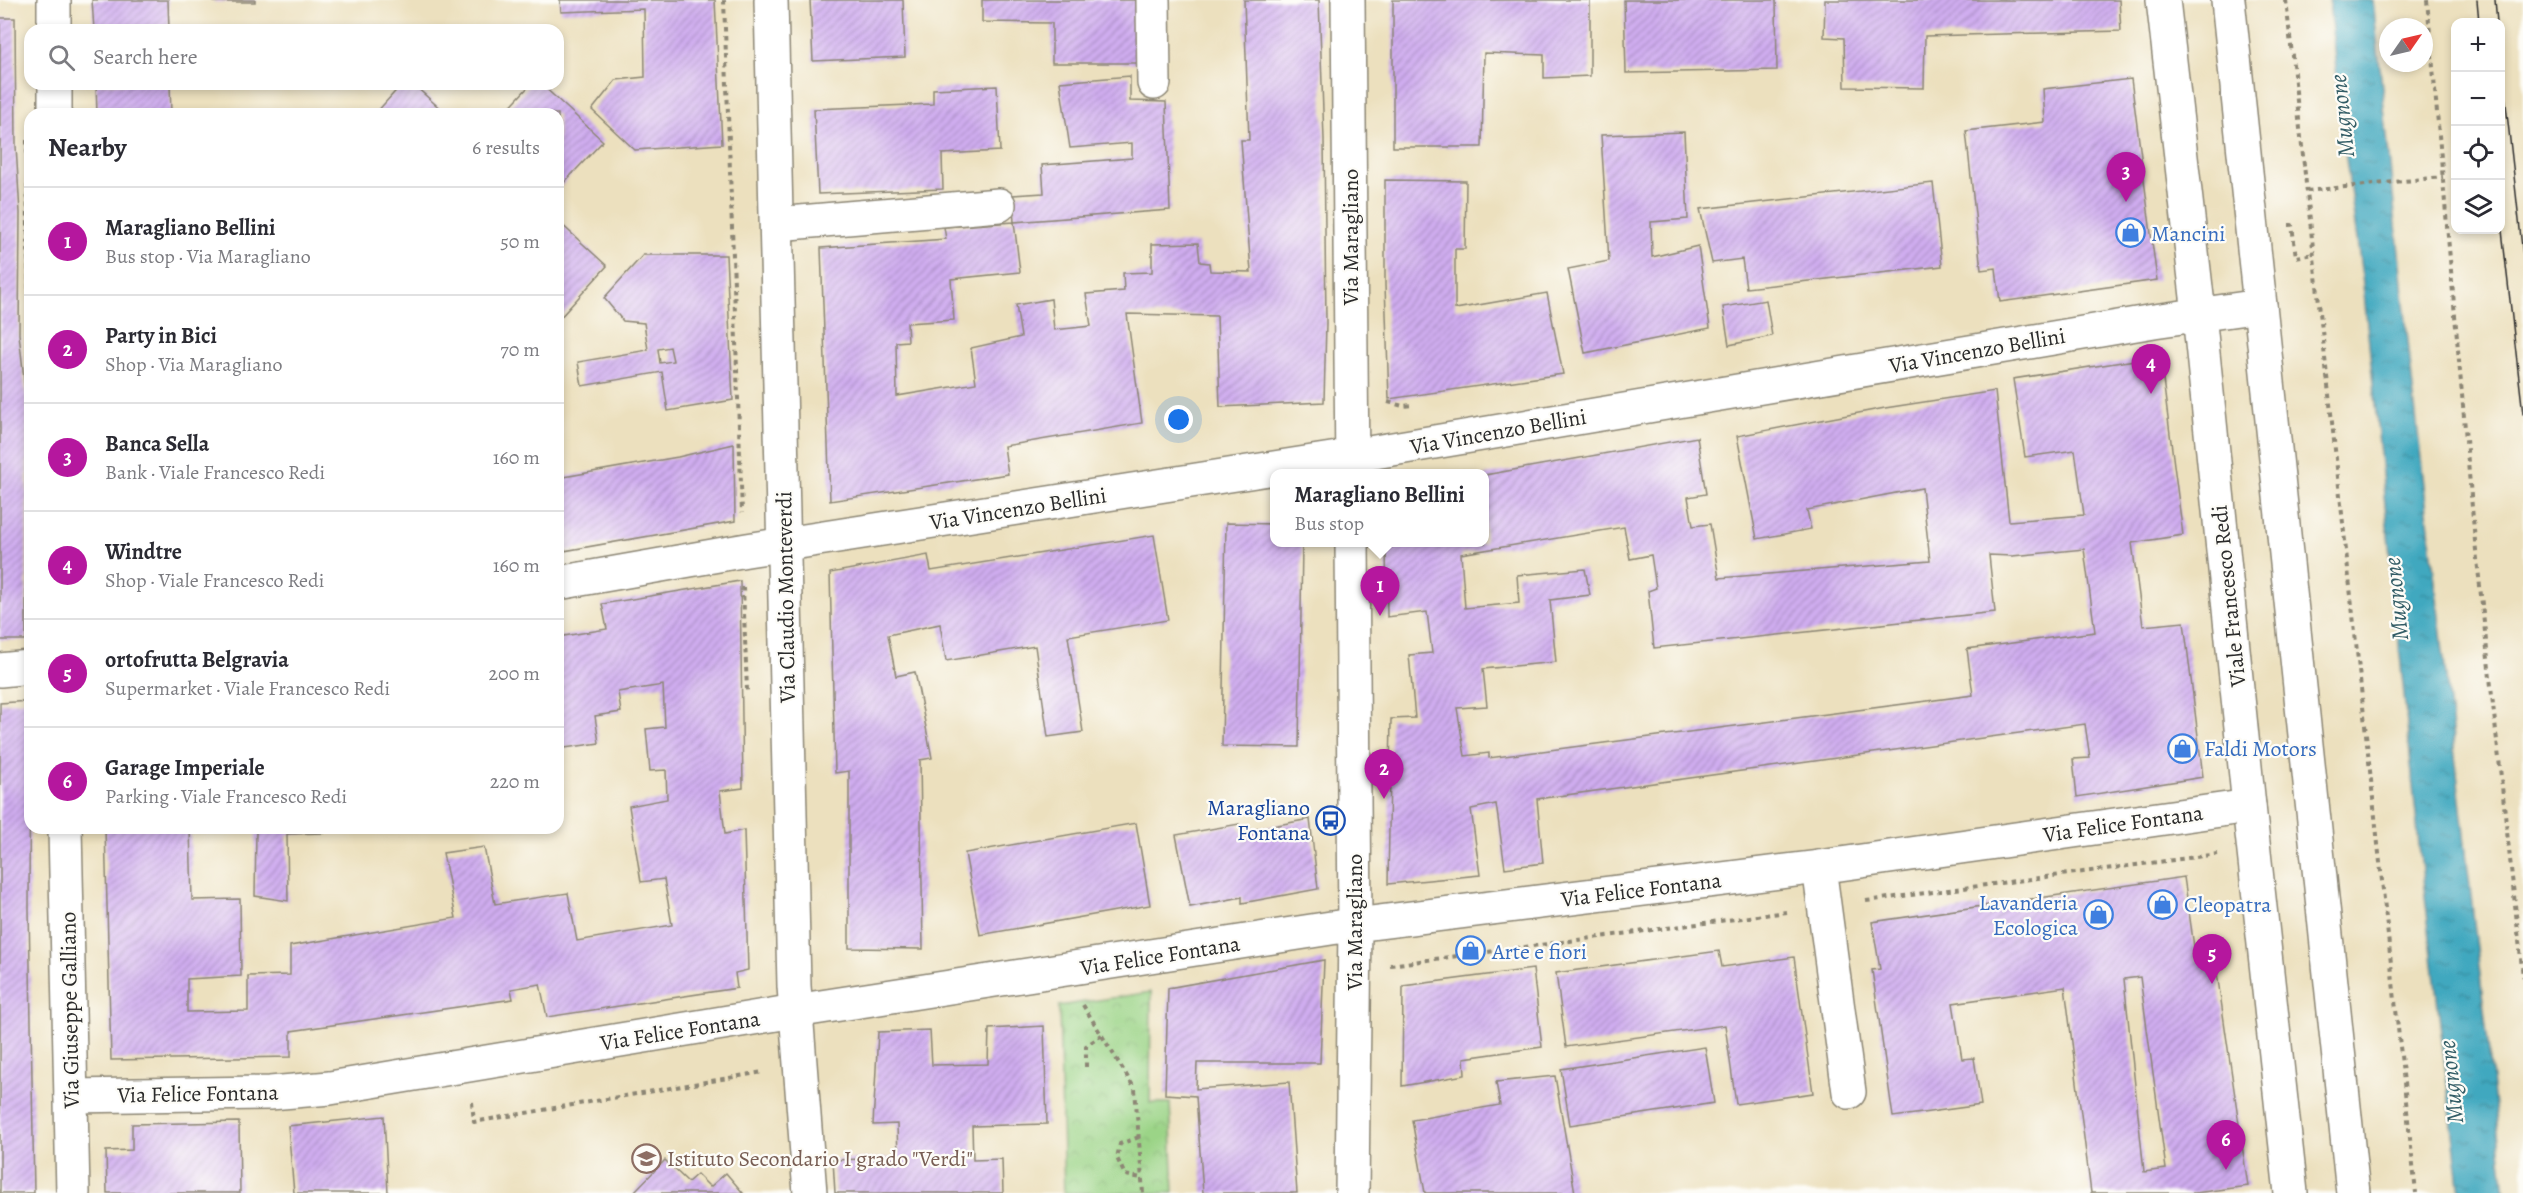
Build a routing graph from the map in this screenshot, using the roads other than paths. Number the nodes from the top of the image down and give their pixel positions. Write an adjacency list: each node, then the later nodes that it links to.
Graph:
1 (54, 0): 7 (street)
2 (771, 0): 12 (street, Via Claudio Monteverdi)
3 (1153, 0): 8 (street)
4 (1348, 0): 15 (street, Via Maragliano)
5 (2163, 0): 14 (street, Viale Francesco Redi)
6 (2228, 0): 13 (street)
7 (54, 24)
8 (1154, 84)
9 (53, 90): 10 (street)
10 (46, 108)
11 (999, 205): 12 (street)
12 (777, 224): 18 (street, Via Claudio Monteverdi)
13 (2260, 306): 14 (street, Via Vincenzo Bellini); 34 (street)
14 (2199, 314): 15 (street, Via Vincenzo Bellini); 23 (street, Viale Francesco Redi)
15 (1352, 465): 16 (street, Via Vincenzo Bellini)
16 (1324, 469)
17 (1270, 477): 18 (street, Via Vincenzo Bellini)
18 (784, 545): 20 (street, Via Vincenzo Bellini); 27 (street, Via Claudio Monteverdi)
19 (1352, 547): 26 (street, Via Maragliano)
20 (564, 582)
21 (24, 668): 22 (street)
22 (0, 670)
23 (2249, 806): 25 (street, Via Felice Fontana); 33 (street, Viale Francesco Redi)
24 (65, 834): 29 (street, Via Giuseppe Galliano)
25 (1819, 867): 26 (street, Via Felice Fontana); 28 (street)
26 (1355, 925): 27 (street, Via Felice Fontana); 32 (street, Via Maragliano)
27 (795, 1011): 29 (street, Via Felice Fontana); 31 (street, Via Claudio Monteverdi)
28 (1849, 1092)
29 (71, 1096): 30 (street, Via Giuseppe Galliano)
30 (73, 1193)
31 (810, 1193)
32 (1352, 1193)
33 (2291, 1193)
34 (2353, 1193)

